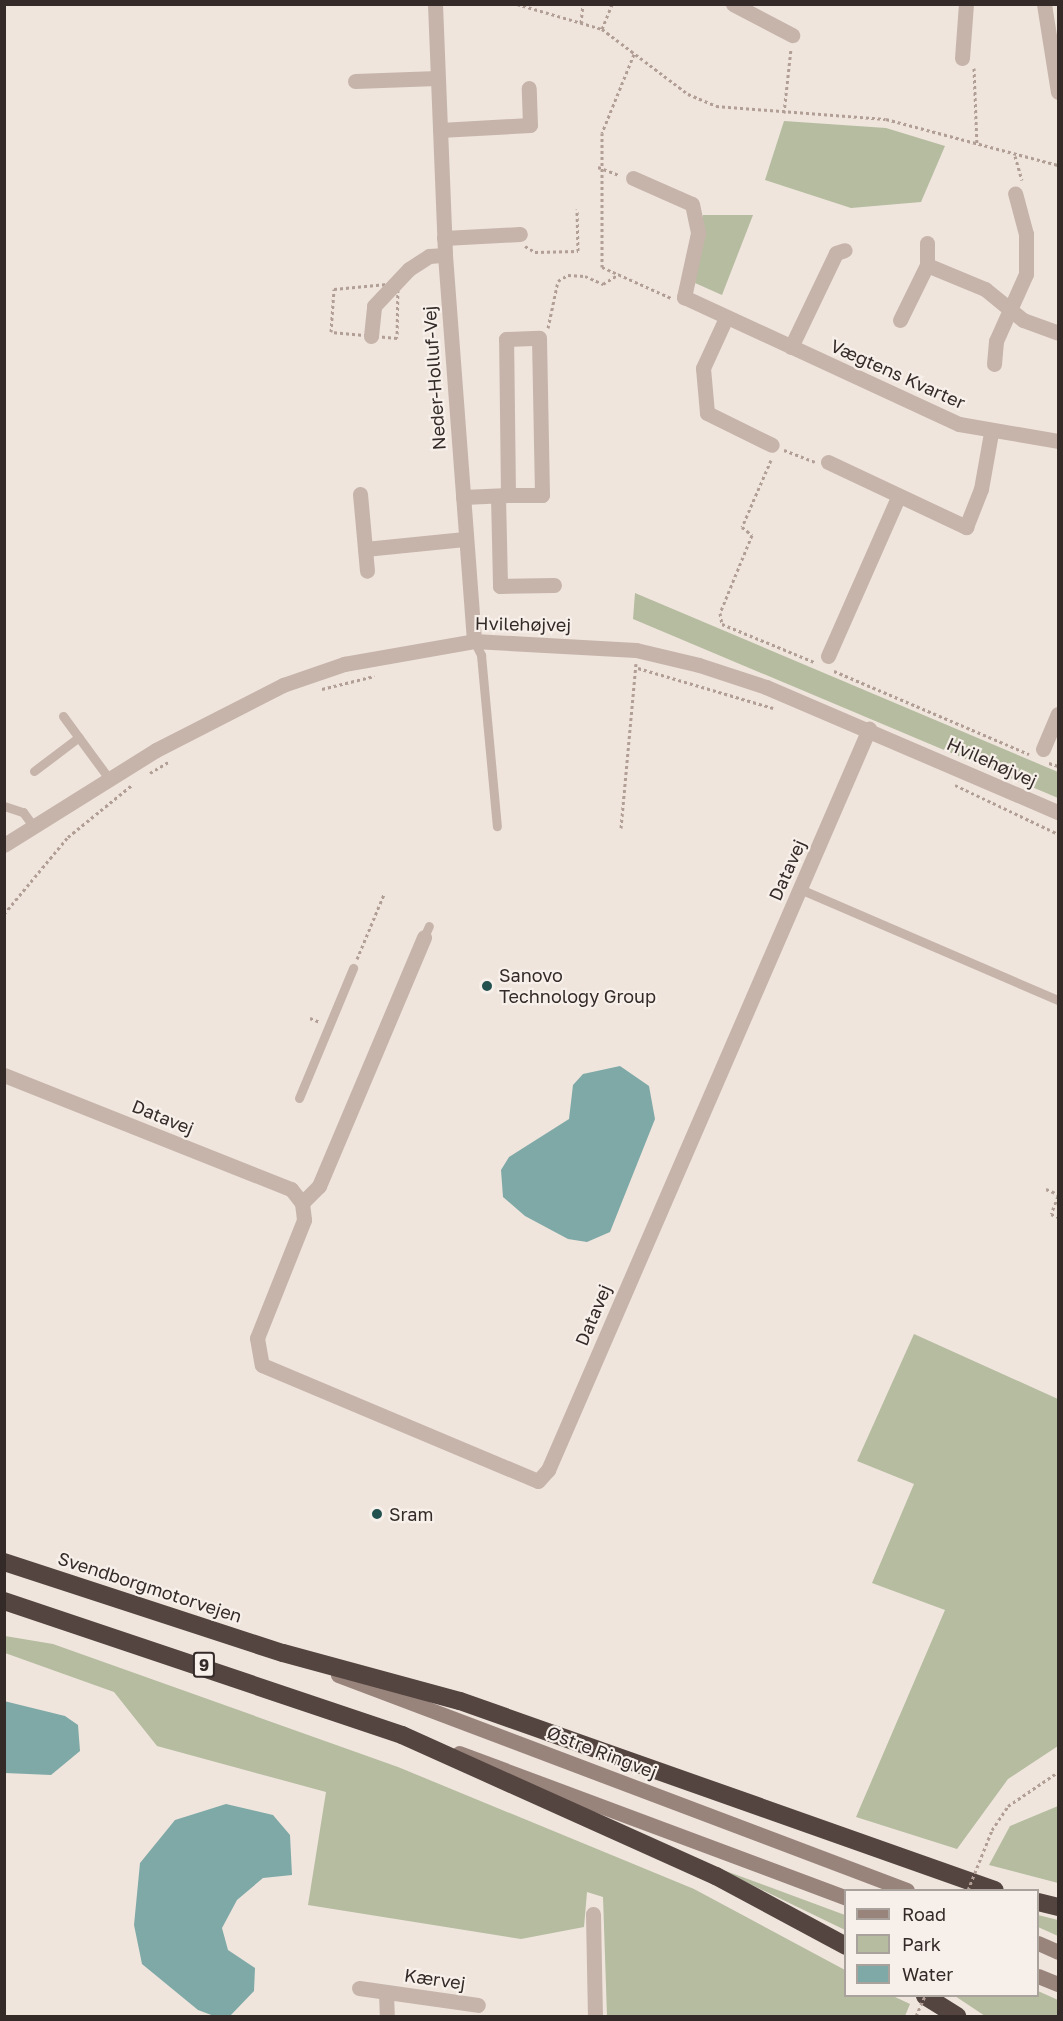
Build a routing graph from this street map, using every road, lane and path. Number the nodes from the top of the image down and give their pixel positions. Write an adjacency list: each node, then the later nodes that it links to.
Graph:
1 (435, 4): 14 (street, Neder-Holluf-Vej)
2 (517, 4): 8 (path)
3 (583, 4): 8 (path)
4 (612, 4): 9 (path)
5 (732, 4): 10 (street)
6 (966, 4): 12 (street)
7 (1044, 4): 13 (street)
8 (581, 23): 9 (path)
9 (602, 29): 11 (path)
10 (792, 35): 18 (path)
11 (634, 54): 18 (path); 23 (path)
12 (962, 58): 20 (path)
13 (1055, 64): 17 (street)
14 (437, 78): 15 (street); 19 (street, Neder-Holluf-Vej)
15 (356, 81)
16 (529, 88): 19 (street)
17 (1059, 92)
18 (784, 113): 20 (path)
19 (440, 130): 28 (street, Neder-Holluf-Vej)
20 (977, 145): 21 (path)
21 (1015, 156): 22 (path); 25 (path)
22 (1059, 165)
23 (598, 167): 24 (path); 33 (path)
24 (633, 178): 34 (street)
25 (1015, 193): 35 (street)
26 (577, 208): 27 (path)
27 (520, 234): 28 (street)
28 (444, 238): 31 (street, Neder-Holluf-Vej)
29 (927, 243): 32 (street)
30 (845, 250): 41 (street)
31 (445, 255): 39 (street); 49 (street, Neder-Holluf-Vej)
32 (927, 266): 35 (street); 37 (street)
33 (619, 274): 34 (path); 40 (path)
34 (684, 297): 36 (street, Vægtens Kvarter)
35 (1010, 310): 38 (street); 42 (street)
36 (725, 320): 41 (street, Vægtens Kvarter); 45 (street)
37 (900, 320)
38 (1059, 333)
39 (371, 336)
40 (539, 338): 48 (street); 48 (street)
41 (791, 347): 43 (street, Vægtens Kvarter)
42 (994, 364)
43 (992, 433): 44 (street, Vægtens Kvarter); 50 (street)
44 (1059, 441)
45 (772, 445): 46 (path); 68 (path)
46 (828, 462): 50 (street)
47 (360, 494): 52 (street)
48 (503, 496): 49 (street); 54 (street)
49 (463, 497): 51 (street, Neder-Holluf-Vej)
50 (898, 497): 56 (street)
51 (465, 539): 52 (street); 55 (street, Neder-Holluf-Vej)
52 (365, 549): 53 (street)
53 (367, 571)
54 (554, 585)
55 (474, 641): 64 (street, Hvilehøjvej); 70 (street, Hvilehøjvej); 75 (lane)
56 (828, 656)
57 (624, 665): 58 (path)
58 (636, 667): 61 (path); 76 (path)
59 (376, 675): 60 (path)
60 (320, 690)
61 (779, 709)
62 (1059, 714): 66 (street)
63 (63, 716): 65 (lane)
64 (869, 729): 73 (street, Hvilehøjvej); 79 (street, Datavej)
65 (79, 737): 69 (lane); 70 (lane)
66 (1043, 749)
67 (180, 756): 81 (path)
68 (1059, 766)
69 (34, 771)
70 (111, 780): 74 (street, Hvilehøjvej)
71 (950, 782): 77 (path)
72 (4, 806): 74 (lane)
73 (1059, 812)
74 (33, 826): 78 (street, Hvilehøjvej)
75 (497, 826)
76 (621, 828)
77 (1059, 834)
78 (4, 845)
79 (800, 889): 84 (lane); 89 (street, Datavej)
80 (384, 894): 83 (path)
81 (4, 914)
82 (427, 931): 89 (street)
83 (353, 968): 86 (lane)
84 (1059, 1000)
85 (4, 1075): 89 (street, Datavej)
86 (299, 1098)
87 (1046, 1189): 88 (path)
88 (1059, 1195): 90 (path)
89 (302, 1203)
90 (1059, 1217)
91 (4, 1562): 93 (highway, Svendborgmotorvejen / 9)
92 (4, 1600): 94 (highway, 9)
93 (283, 1653): 96 (main road, Østre Ringvej); 98 (highway, Svendborgmotorvejen)
94 (402, 1735): 99 (main road); 104 (highway)
95 (1059, 1772): 97 (path, bridge)
96 (904, 1889)
97 (968, 1889)
98 (992, 1889)
99 (844, 1897)
100 (1039, 1902): 101 (highway)
101 (1059, 1907)
102 (593, 1914): 114 (street)
103 (1039, 1943): 105 (main road)
104 (844, 1945)
105 (1059, 1952)
106 (1039, 1976): 107 (main road)
107 (1059, 1984)
108 (359, 1988): 109 (street, Kærvej)
109 (386, 1992): 112 (street, Kærvej); 113 (street, Kærvej)
110 (924, 1997): 115 (path, bridge)
111 (928, 1997): 116 (highway)
112 (478, 2006)
113 (387, 2016)
114 (595, 2016)
115 (916, 2016)
116 (957, 2016)

